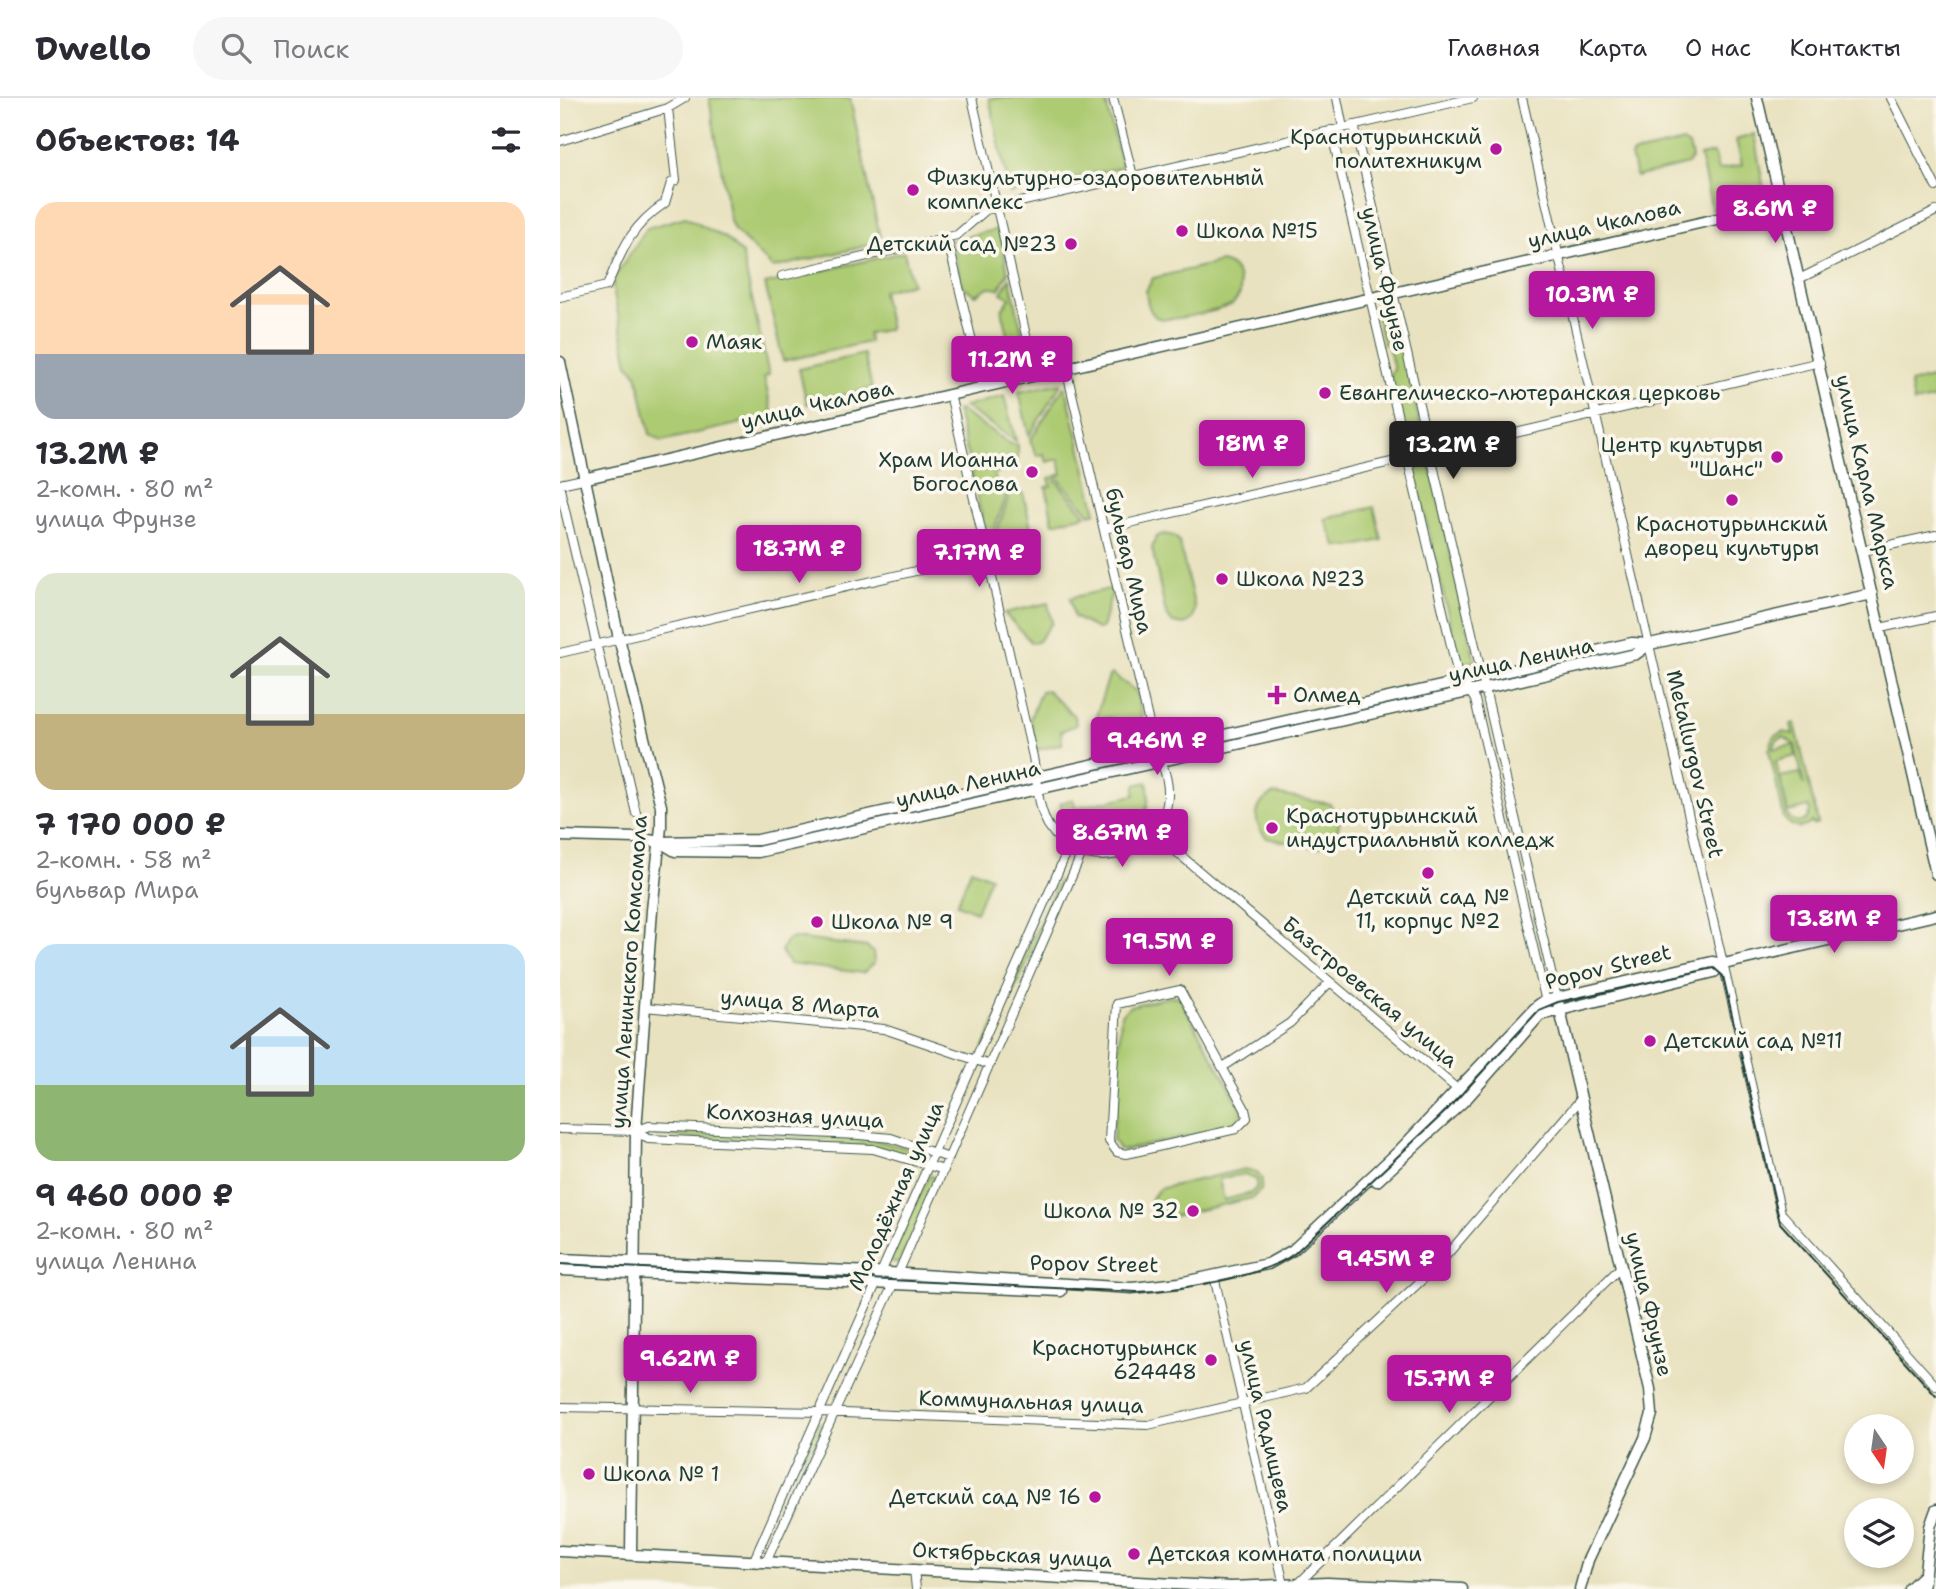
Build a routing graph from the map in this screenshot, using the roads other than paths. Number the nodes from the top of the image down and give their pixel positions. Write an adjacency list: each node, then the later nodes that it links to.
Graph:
1 (685, 98): 9 (street)
2 (972, 98): 17 (street)
3 (1113, 98): 14 (street)
4 (1337, 98): 11 (street)
5 (1474, 98): 10 (street)
6 (1522, 98): 20 (street, Metallurgov Street)
7 (1757, 98): 16 (street, улица Карла Маркса)
8 (1891, 98): 15 (street)
9 (668, 108): 13 (street); 24 (street)
10 (1354, 125): 11 (street); 23 (street, улица Фрунзе)
11 (1343, 128): 12 (street)
12 (1331, 130): 14 (street); 25 (street, улица Фрунзе)
13 (560, 141)
14 (1133, 176): 17 (street)
15 (1936, 187)
16 (1782, 204): 20 (street, улица Чкалова); 22 (street, улица Карла Маркса)
17 (997, 207): 19 (street); 29 (street)
18 (1936, 211): 22 (street)
19 (947, 237): 21 (street); 30 (street)
20 (1558, 254): 23 (street, улица Чкалова); 32 (street, Metallurgov Street)
21 (782, 276)
22 (1799, 279): 27 (street, улица Карла Маркса)
23 (1394, 292): 25 (street, улица Чкалова); 33 (street, улица Фрунзе)
24 (560, 297)
25 (1369, 298): 28 (street, улица Чкалова); 34 (street, улица Фрунзе)
26 (560, 362): 35 (street, улица Ленинского Комсомола)
27 (1820, 362): 32 (street); 39 (street, улица Карла Маркса)
28 (1068, 373): 29 (street, улица Чкалова); 37 (street, бульвар Мира)
29 (1035, 375): 30 (street, улица Чкалова)
30 (983, 386): 31 (street, улица Чкалова)
31 (950, 394): 35 (street, улица Чкалова); 40 (street)
32 (1597, 415): 33 (street); 45 (street, Metallurgov Street)
33 (1431, 453): 34 (street); 48 (street, улица Фрунзе)
34 (1407, 459): 37 (street); 49 (street, улица Фрунзе)
35 (583, 479): 36 (street, улица Чкалова); 44 (street, улица Ленинского Комсомола)
36 (560, 487): 46 (street, улица Ленинского Комсомола)
37 (1104, 529): 50 (street, бульвар Мира)
38 (1936, 535): 39 (street)
39 (1863, 551): 41 (street, улица Карла Маркса)
40 (985, 555): 44 (street); 51 (street)
41 (1872, 594): 43 (street, улица Карла Маркса); 45 (street, улица Ленина)
42 (1936, 616): 43 (street)
43 (1880, 628): 58 (street, улица Карла Маркса)
44 (619, 640): 46 (street); 55 (street, улица Ленинского Комсомола)
45 (1650, 644): 48 (street, улица Ленина); 60 (street, Metallurgov Street)
46 (596, 645): 47 (street); 52 (street, улица Ленинского Комсомола)
47 (560, 653)
48 (1484, 682): 49 (street, улица Ленина); 63 (street, улица Фрунзе)
49 (1465, 686): 50 (street, улица Ленина); 63 (street, улица Фрунзе)
50 (1158, 755): 51 (street, улица Ленина); 53 (street, бульвар Мира)
51 (1037, 783): 55 (street, улица Ленина); 56 (street)
52 (636, 813)
53 (1154, 833): 57 (street); 61 (street, Базстроевская улица)
54 (560, 836): 55 (street, улица Ленина)
55 (660, 842): 62 (street, улица Ленинского Комсомола)
56 (1069, 847): 57 (street); 64 (street, Молодёжная улица)
57 (1082, 853): 65 (street, Молодёжная улица)
58 (1936, 874)
59 (1936, 915): 60 (street, Popov Street)
60 (1724, 964): 63 (street, Popov Street); 82 (street, Metallurgov Street)
61 (1330, 982): 66 (street); 67 (street, Базстроевская улица)
62 (644, 1007): 64 (street, улица 8 Марта); 70 (street, улица Ленинского Комсомола)
63 (1555, 1007): 67 (street, Popov Street); 68 (street, улица Фрунзе)
64 (975, 1061): 65 (street, улица 8 Марта); 71 (street, Молодёжная улица)
65 (990, 1065): 72 (street, Молодёжная улица)
66 (1223, 1067): 66 (street)
67 (1463, 1094): 81 (street, Popov Street)
68 (1581, 1099): 77 (street, улица Фрунзе); 83 (street, Коммунальная улица)
69 (560, 1129): 70 (street, Колхозная улица)
70 (636, 1131): 71 (street, Колхозная улица); 73 (street, Колхозная улица); 76 (street, улица Ленинского Комсомола)
71 (935, 1153): 72 (street, Колхозная улица); 73 (street, Молодёжная улица)
72 (949, 1158): 74 (street, Молодёжная улица)
73 (930, 1164): 74 (street, Колхозная улица); 79 (street, Молодёжная улица)
74 (944, 1170): 80 (street, Молодёжная улица)
75 (560, 1259): 76 (street, Popov Street)
76 (634, 1266): 78 (street, Popov Street); 79 (street, Popov Street); 85 (street, улица Ленинского Комсомола)
77 (1621, 1267): 95 (street); 101 (street, улица Фрунзе)
78 (560, 1270)
79 (880, 1277): 80 (street, Popov Street); 86 (street, Молодёжная улица)
80 (896, 1278): 81 (street, Popov Street); 87 (street, Молодёжная улица)
81 (1215, 1279): 83 (street, улица Радищева)
82 (1936, 1386)
83 (1243, 1403): 87 (street, Коммунальная улица); 96 (street, улица Радищева)
84 (560, 1407): 85 (street, Коммунальная улица)
85 (632, 1409): 86 (street, Коммунальная улица); 90 (street, улица Ленинского Комсомола)
86 (819, 1412): 87 (street, Коммунальная улица); 91 (street, Молодёжная улица)
87 (835, 1412): 92 (street, Молодёжная улица)
88 (1936, 1510): 94 (street)
89 (560, 1551): 90 (street, Октябрьская улица)
90 (631, 1554): 91 (street, Октябрьская улица)
91 (754, 1560): 92 (street, Октябрьская улица)
92 (767, 1560): 93 (street, Октябрьская улица)
93 (914, 1569): 98 (street, Октябрьская улица); 99 (street)
94 (1925, 1574): 102 (street); 103 (street)
95 (1298, 1584): 96 (street, Октябрьская улица); 97 (street, Октябрьская улица)
96 (1284, 1585): 98 (street, Октябрьская улица)
97 (1324, 1586): 100 (street, Октябрьская улица)
98 (1232, 1588)
99 (916, 1589)
100 (1461, 1589)
101 (1580, 1589)
102 (1909, 1589)
103 (1923, 1589)

